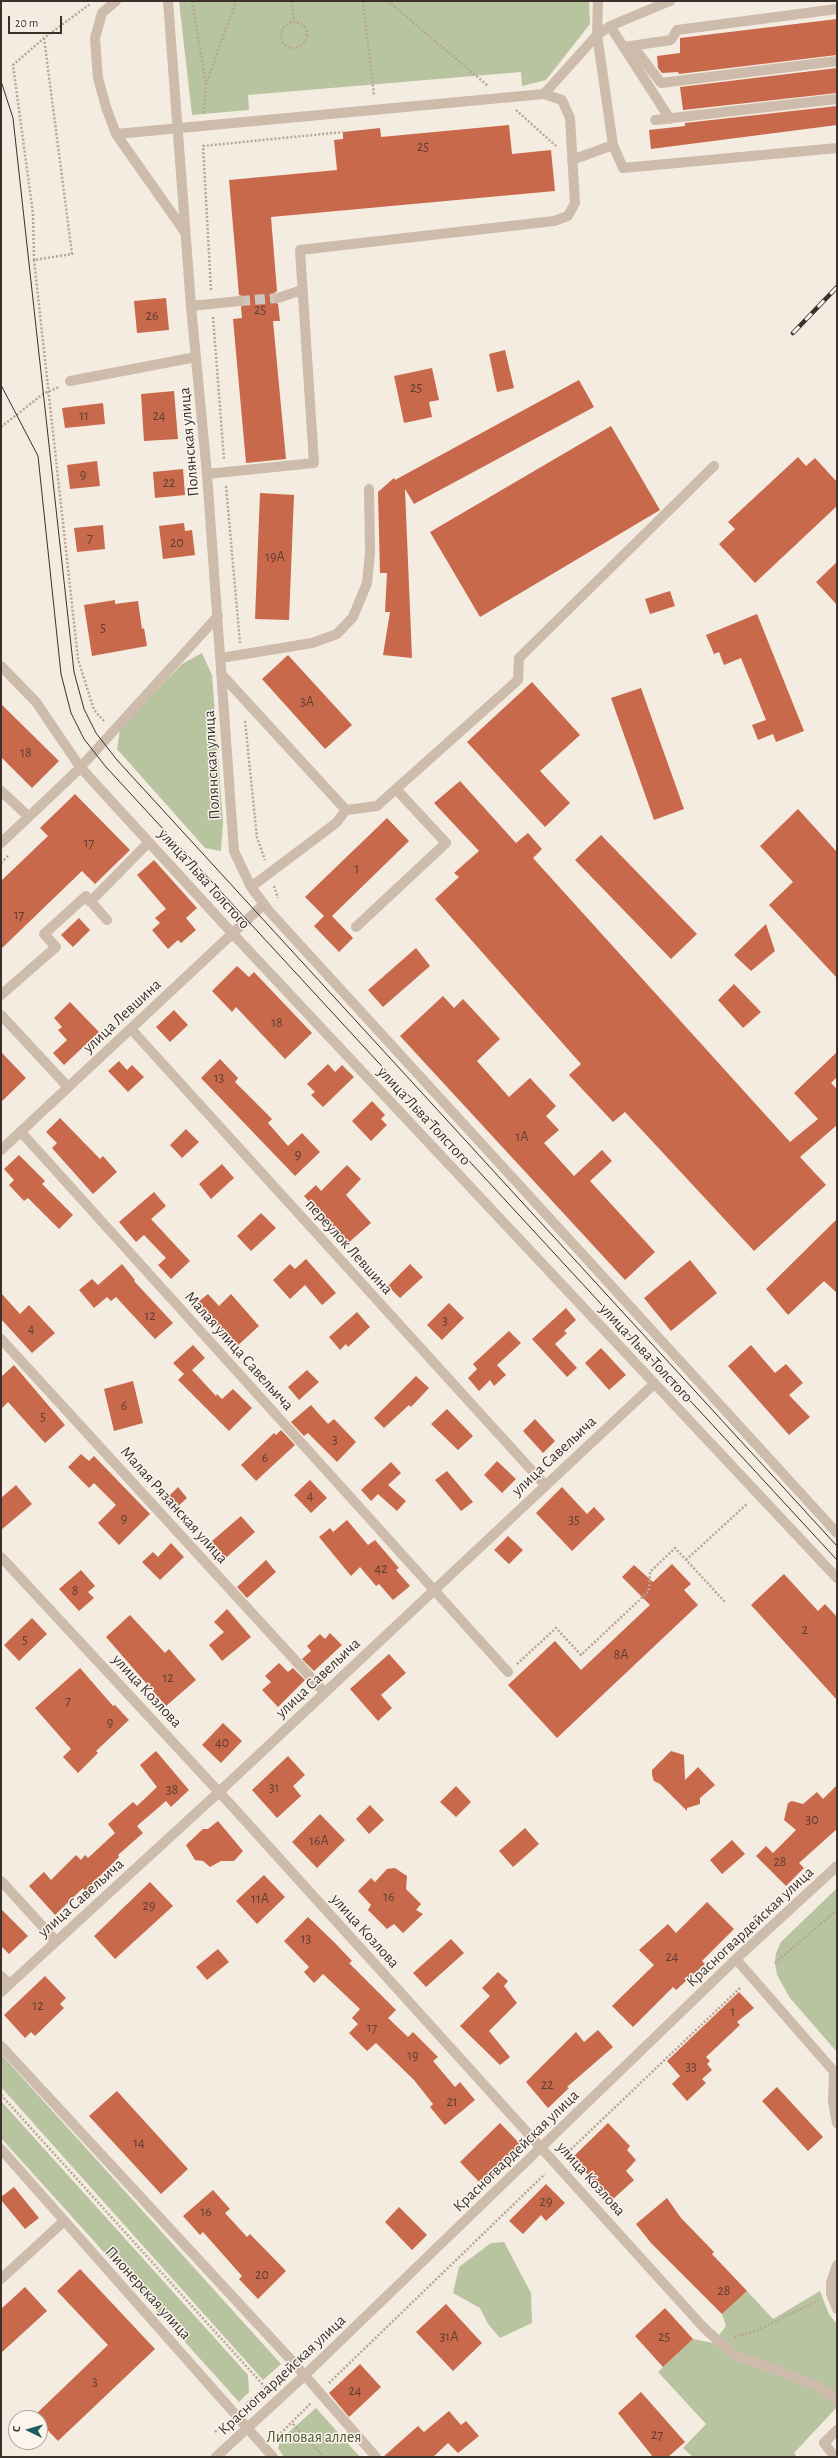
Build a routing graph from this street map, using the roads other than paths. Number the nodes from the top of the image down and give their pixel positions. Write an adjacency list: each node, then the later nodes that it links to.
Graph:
1 (116, 1): 15 (street)
2 (168, 1): 14 (street, Полянская улица)
3 (598, 1): 7 (street)
4 (670, 1): 6 (street)
5 (837, 9): 8 (street)
6 (610, 26): 7 (street); 8 (street)
7 (596, 35): 10 (street); 16 (street)
8 (628, 47): 9 (street); 12 (street)
9 (837, 61)
10 (544, 94): 14 (street); 18 (street)
11 (837, 99): 12 (street)
12 (670, 119): 13 (street)
13 (655, 120)
14 (178, 130): 15 (street); 19 (street, Полянская улица)
15 (116, 134): 19 (street)
16 (613, 145): 17 (street); 18 (street)
17 (837, 148)
18 (572, 160): 20 (street)
19 (186, 234): 23 (street, Полянская улица)
20 (302, 290): 21 (street); 27 (street)
21 (278, 298)
22 (240, 301): 23 (street)
23 (191, 306): 24 (street, Полянская улица)
24 (196, 357): 25 (street); 27 (street, Полянская улица)
25 (70, 381)
26 (714, 466): 34 (street)
27 (207, 474): 29 (street, Полянская улица)
28 (369, 489): 30 (street)
29 (218, 616): 30 (street, Полянская улица); 33 (street)
30 (221, 658): 32 (street, Полянская улица)
31 (1, 666): 33 (street, улица Льва Толстого)
32 (222, 675): 36 (street); 40 (street, Полянская улица)
33 (80, 767): 37 (street); 38 (street, улица Льва Толстого)
34 (396, 789): 36 (street); 44 (street)
35 (1, 792): 37 (street)
36 (346, 810): 40 (street)
37 (28, 816): 39 (street)
38 (150, 842): 41 (street); 45 (street, улица Льва Толстого)
39 (1, 843)
40 (250, 887): 42 (street, Полянская улица)
41 (90, 902): 43 (street); 46 (street)
42 (264, 904): 45 (street, улица Левшина); 55 (street, улица Льва Толстого)
43 (107, 920)
44 (356, 928)
45 (233, 934): 48 (street, улица Левшина); 53 (street, улица Льва Толстого)
46 (1, 995)
47 (1, 1015): 49 (street)
48 (131, 1029): 49 (street, улица Левшина); 54 (street, переулок Левшина)
49 (68, 1087): 50 (street, улица Левшина)
50 (21, 1132): 51 (street, улица Левшина); 58 (street, Малая улица Савельича)
51 (1, 1150)
52 (1, 1339): 60 (street, Малая Рязанская улица)
53 (654, 1384): 54 (street, улица Савельича); 57 (street, улица Льва Толстого)
54 (545, 1485): 58 (street, улица Савельича)
55 (837, 1533)
56 (1, 1557): 61 (street, улица Козлова)
57 (837, 1578)
58 (433, 1591): 59 (street, Малая улица Савельича); 60 (street, улица Савельича)
59 (508, 1672)
60 (325, 1693): 61 (street, улица Савельича)
61 (219, 1792): 64 (street, улица Савельича); 72 (street, улица Козлова)
62 (837, 1866): 65 (street, Красногвардейская улица)
63 (1, 1881): 64 (street)
64 (56, 1941): 67 (street, улица Савельича)
65 (736, 1959): 70 (street); 72 (street, Красногвардейская улица)
66 (1, 1976): 67 (street)
67 (9, 1984): 68 (street, улица Савельича)
68 (1, 1992)
69 (1, 2046): 78 (street)
70 (835, 2073): 71 (street)
71 (837, 2122)
72 (542, 2147): 78 (street, Красногвардейская улица); 79 (street, улица Козлова)
73 (1, 2149): 74 (street, Пионерская улица)
74 (64, 2221): 76 (street); 80 (street, Пионерская улица)
75 (837, 2265): 77 (street)
76 (1, 2279)
77 (837, 2309)
78 (305, 2375): 80 (street, Красногвардейская улица); 84 (street)
79 (837, 2399)
80 (247, 2428): 82 (street, Красногвардейская улица); 83 (street, Пионерская улица)
81 (837, 2430): 85 (street)
82 (216, 2457)
83 (272, 2457)
84 (376, 2457)
85 (835, 2457)

